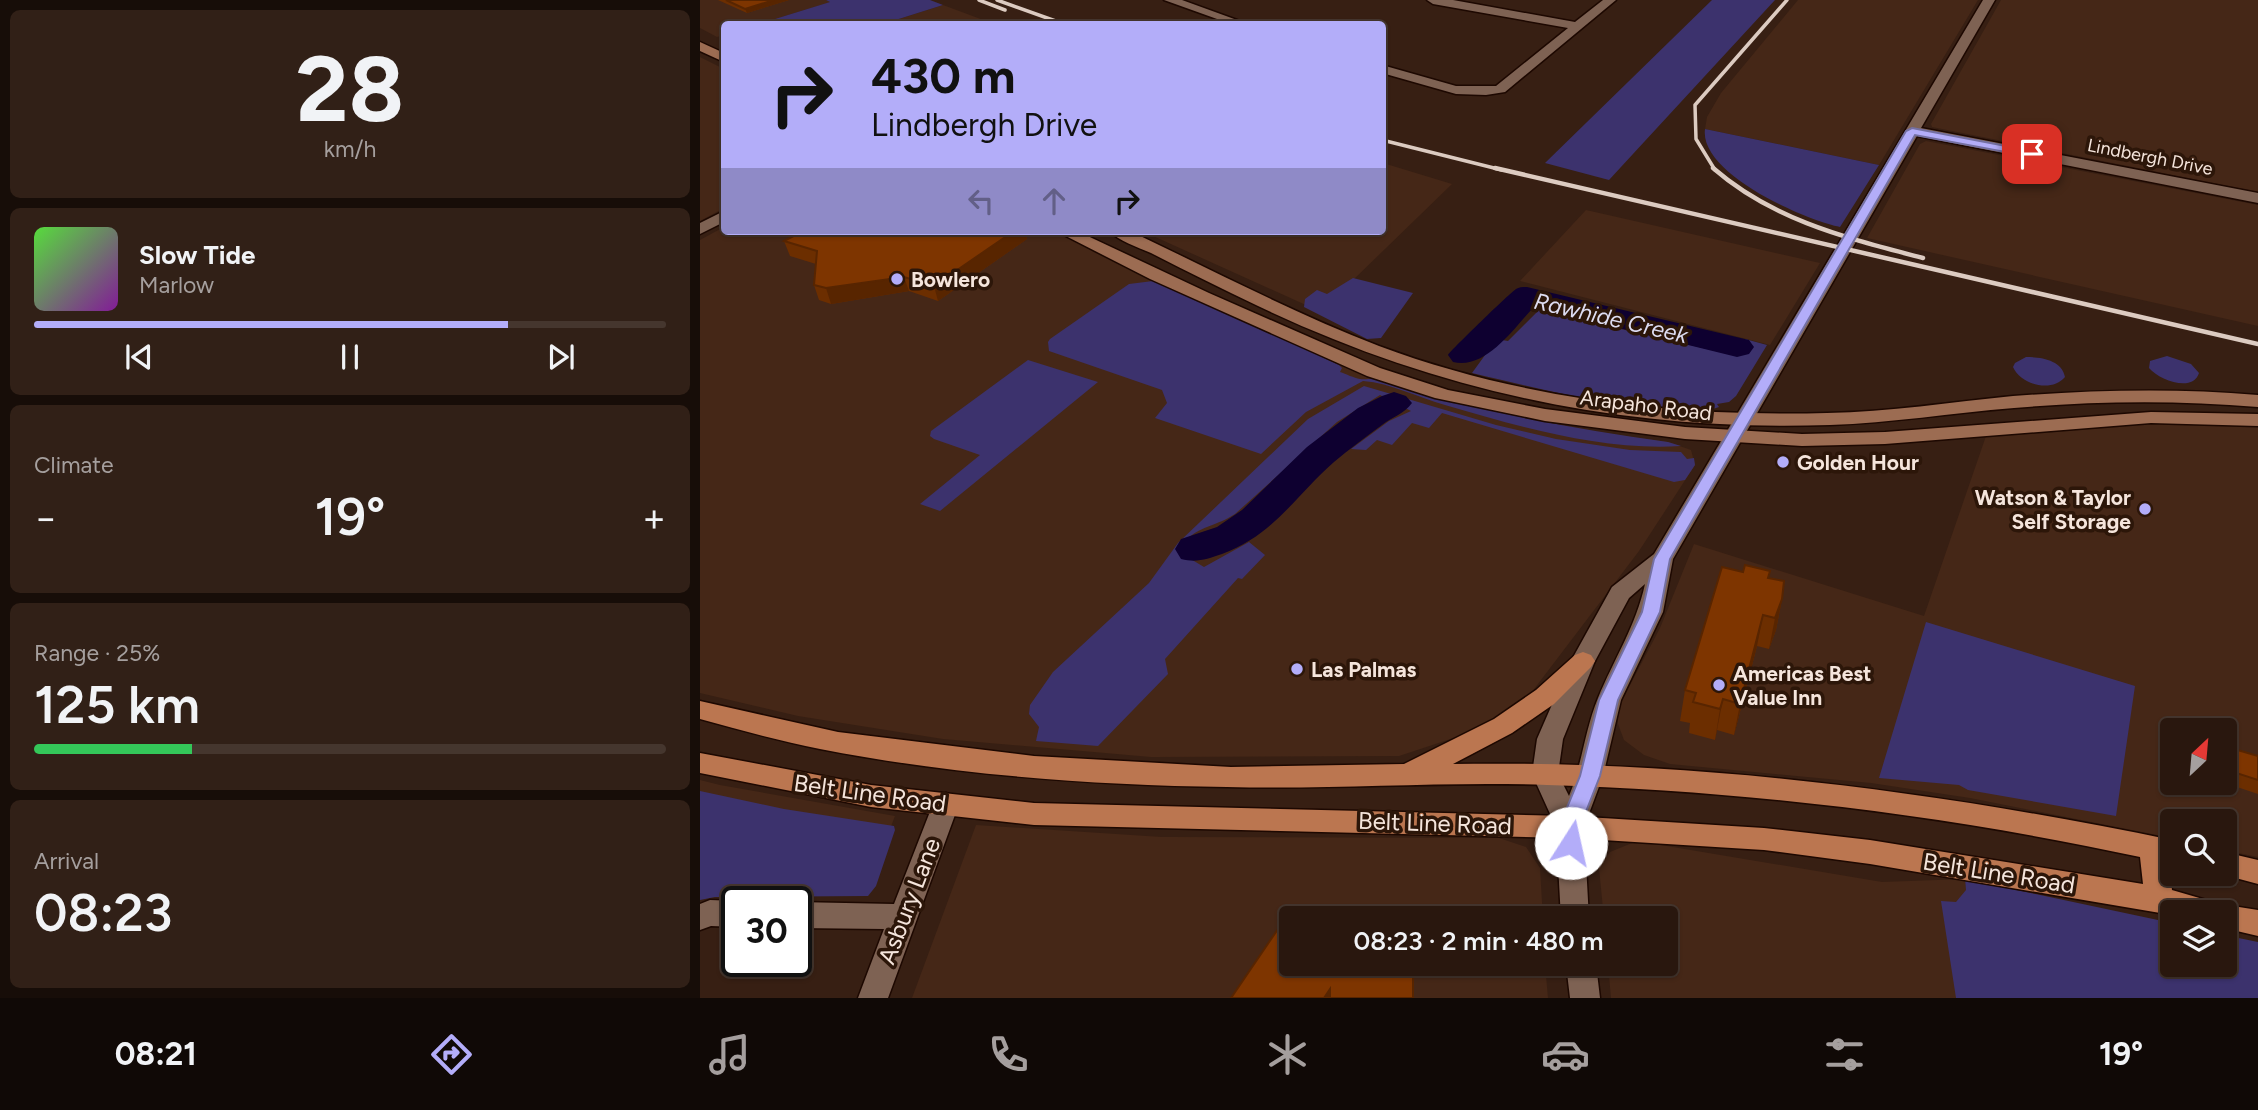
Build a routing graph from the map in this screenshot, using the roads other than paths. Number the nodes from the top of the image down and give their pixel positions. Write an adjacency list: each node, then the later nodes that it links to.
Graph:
1 (1170, 0): 5 (street)
2 (1433, 0): 6 (street)
3 (1610, 0): 6 (street)
4 (1989, 0): 10 (street)
5 (1233, 21)
6 (1578, 26): 9 (street)
7 (700, 47): 8 (main road)
8 (721, 57)
9 (1386, 70)
10 (1912, 131): 11 (street, Lindbergh Drive); 19 (street)
11 (2258, 198)
12 (721, 218): 13 (street)
13 (700, 229)
14 (1072, 235): 21 (main road, Arapaho Road)
15 (1126, 235): 19 (main road, Arapaho Road)
16 (2157, 396): 17 (main road, Arapaho Road); 18 (main road); 19 (main road, Arapaho Road)
17 (2258, 401)
18 (2171, 416): 20 (main road, Arapaho Road); 21 (main road, Arapaho Road)
19 (1745, 419): 21 (street)
20 (2258, 420)
21 (1733, 438): 22 (street)
22 (1662, 559): 23 (street); 28 (street)
23 (1583, 661): 26 (main road); 27 (street)
24 (700, 710): 26 (main road, Belt Line Road)
25 (700, 763): 29 (main road, Belt Line Road)
26 (1410, 774): 27 (main road, Belt Line Road)
27 (1545, 774): 28 (main road, Belt Line Road); 30 (street)
28 (1590, 776): 30 (street); 31 (main road, Belt Line Road)
29 (946, 804): 30 (main road, Belt Line Road); 40 (street, Asbury Lane)
30 (1570, 827): 35 (main road, Belt Line Road); 36 (street)
31 (2160, 850)
32 (2237, 867): 33 (main road)
33 (2258, 872)
34 (2160, 875): 35 (main road)
35 (2158, 900)
36 (1574, 906)
37 (721, 913): 39 (street)
38 (812, 915): 40 (street)
39 (700, 917)
40 (902, 917): 44 (street, Asbury Lane)
41 (2237, 918): 42 (main road)
42 (2258, 923)
43 (1582, 976): 45 (street)
44 (873, 998)
45 (1585, 998)

